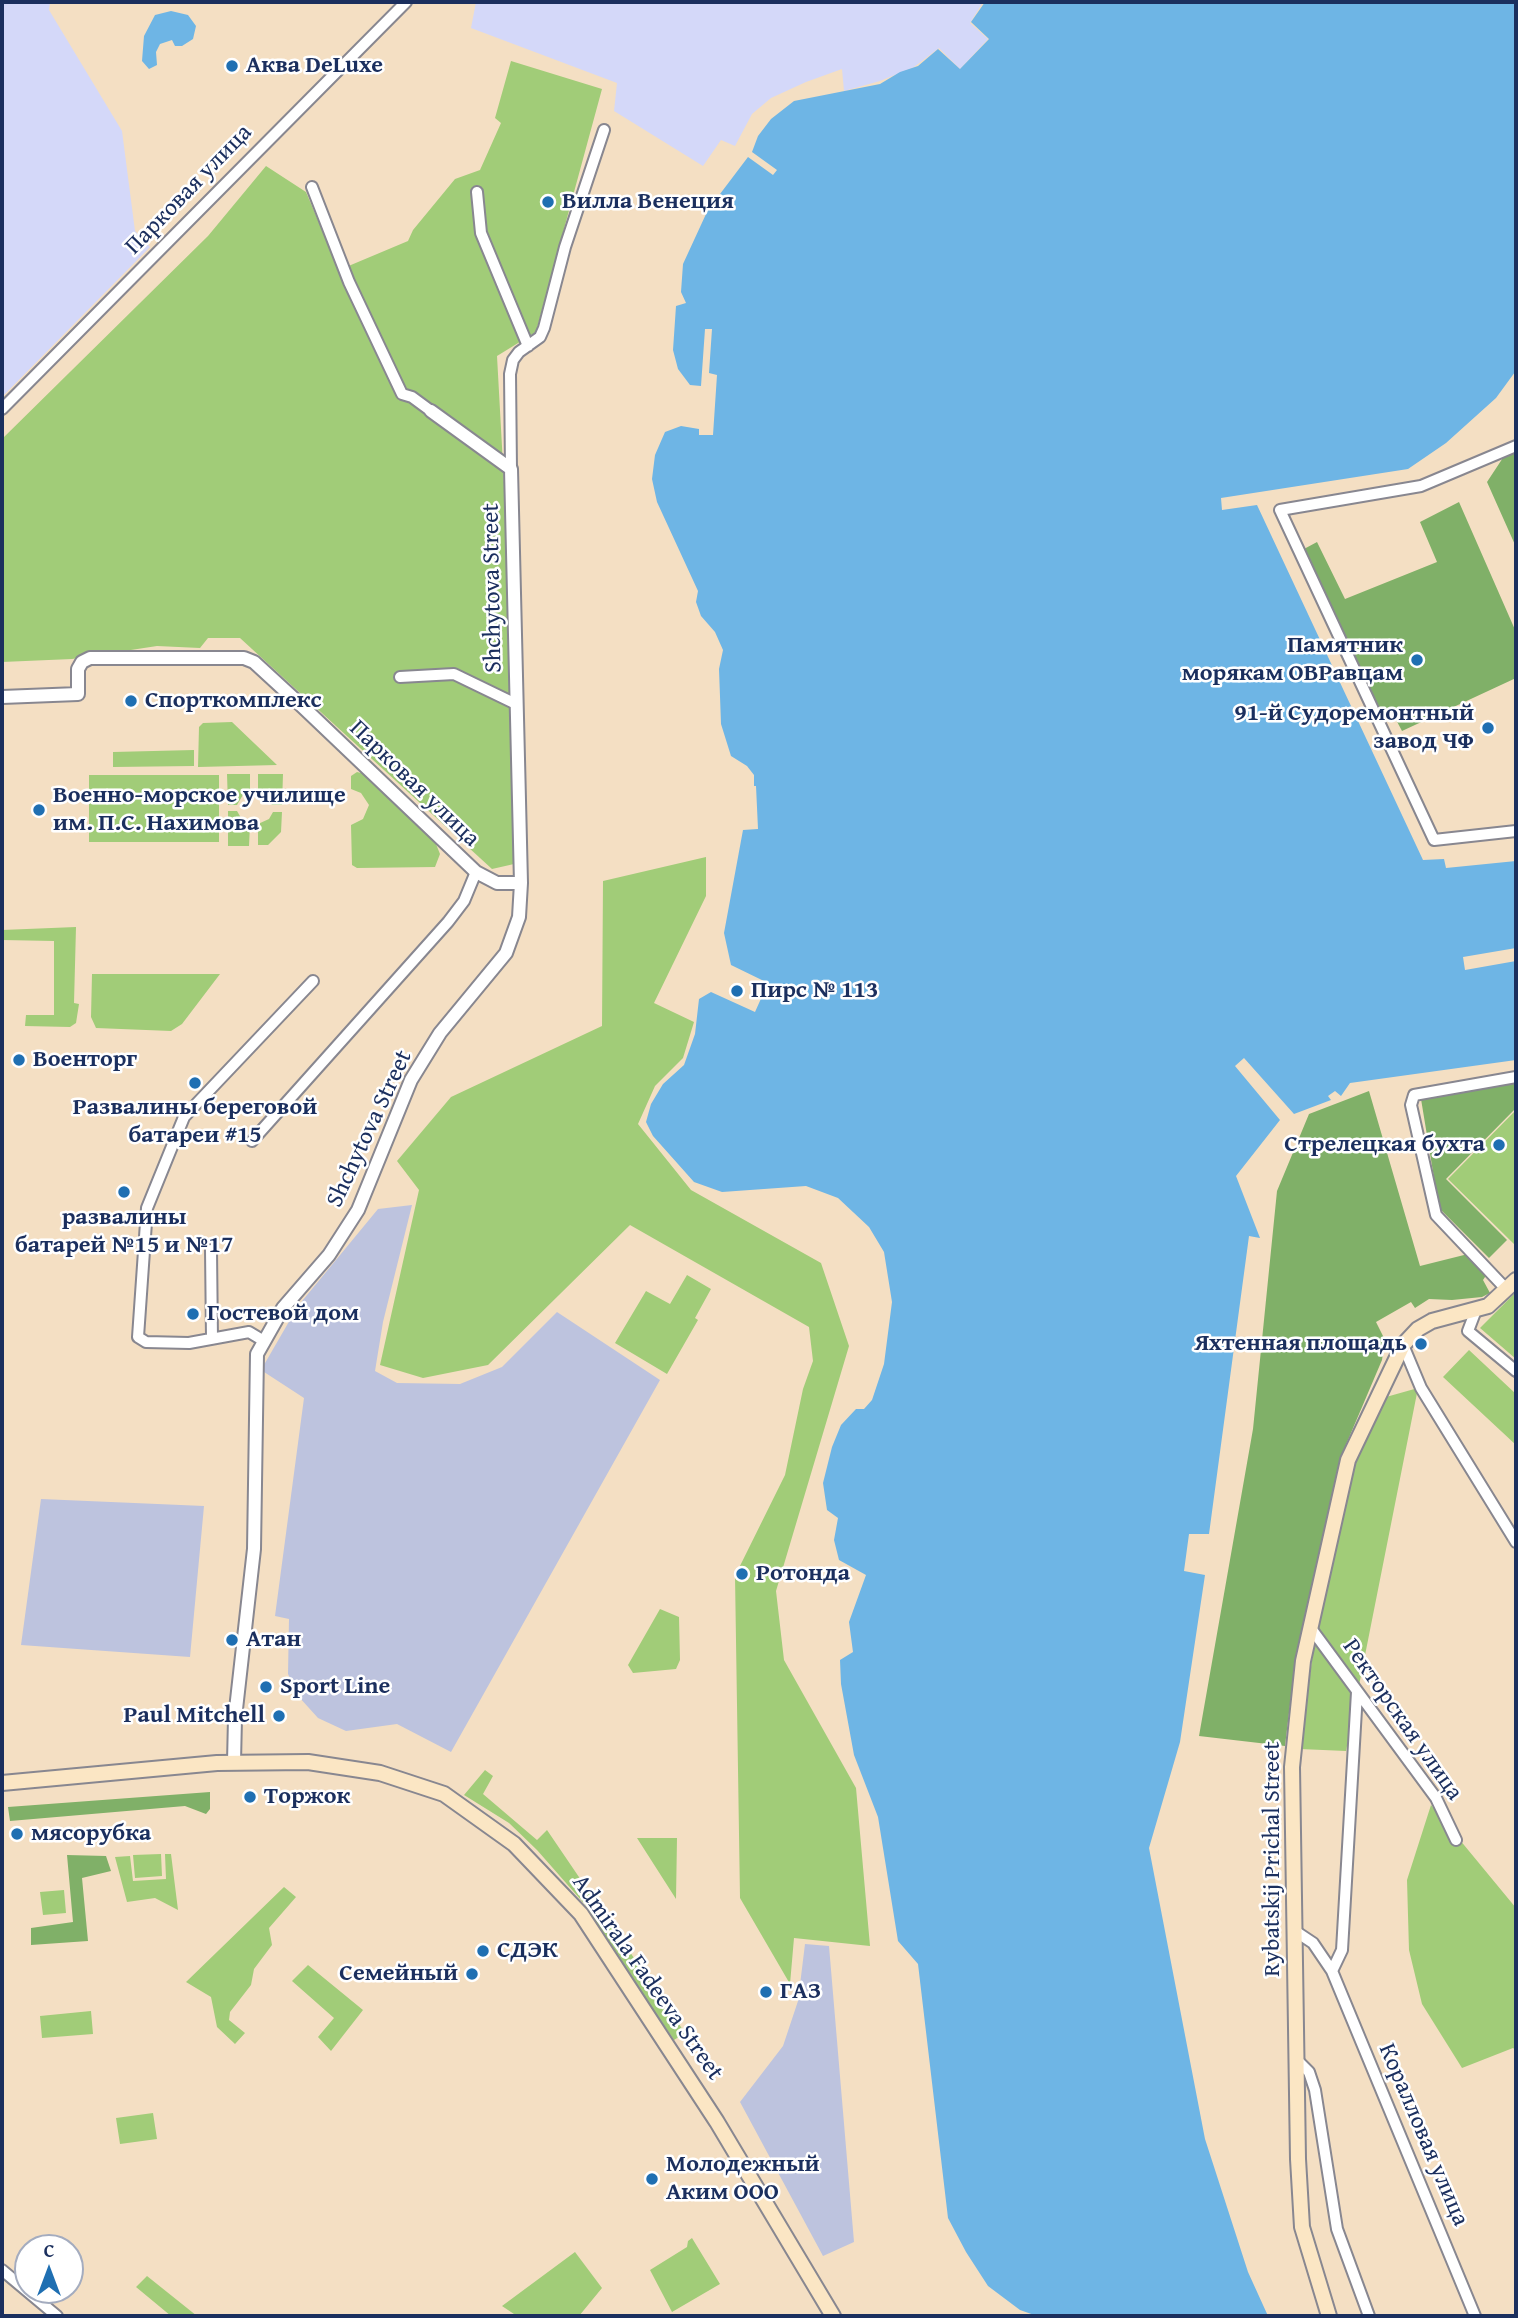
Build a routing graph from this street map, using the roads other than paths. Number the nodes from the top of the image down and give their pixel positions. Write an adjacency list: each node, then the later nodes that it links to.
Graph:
1 (407, 2): 6 (street, Парковая улица)
2 (604, 130): 5 (street, Shchytova Street)
3 (312, 187): 7 (street, Shchytova Street)
4 (477, 192): 5 (street)
5 (528, 346): 9 (street, Shchytova Street)
6 (2, 409)
7 (431, 411): 9 (street, Shchytova Street)
8 (1516, 446): 13 (street)
9 (511, 469): 12 (street, Shchytova Street)
10 (400, 677): 12 (street)
11 (2, 697): 14 (street, Парковая улица)
12 (516, 704): 15 (street, Shchytova Street)
13 (1516, 831)
14 (476, 873): 15 (street, Парковая улица); 18 (street, Парковая улица)
15 (521, 883): 24 (street, Shchytova Street)
16 (313, 981): 22 (street)
17 (1516, 1077): 20 (street)
18 (252, 1141)
19 (211, 1250): 22 (street)
20 (1512, 1285): 21 (main road)
21 (1476, 1310): 23 (main road); 25 (street)
22 (212, 1339): 24 (street)
23 (1407, 1340): 26 (street); 27 (main road, Rybatskij Prichal Street)
24 (264, 1341): 29 (street, Shchytova Street)
25 (1516, 1371)
26 (1516, 1542)
27 (1310, 1627): 28 (street, Ректорская улица); 32 (main road, Rybatskij Prichal Street)
28 (1357, 1692): 31 (street, Ректорская улица); 33 (street)
29 (234, 1762): 30 (main road, Admirala Fadeeva Street); 37 (main road, Admirala Fadeeva Street)
30 (2, 1783)
31 (1456, 1840)
32 (1296, 1931): 33 (street, Коралловая улица); 34 (main road, Rybatskij Prichal Street)
33 (1332, 1971): 40 (street, Коралловая улица)
34 (1297, 2060): 38 (main road, Rybatskij Prichal Street); 39 (street)
35 (2, 2270): 36 (street)
36 (57, 2316)
37 (833, 2316)
38 (1329, 2316)
39 (1369, 2316)
40 (1475, 2316)

